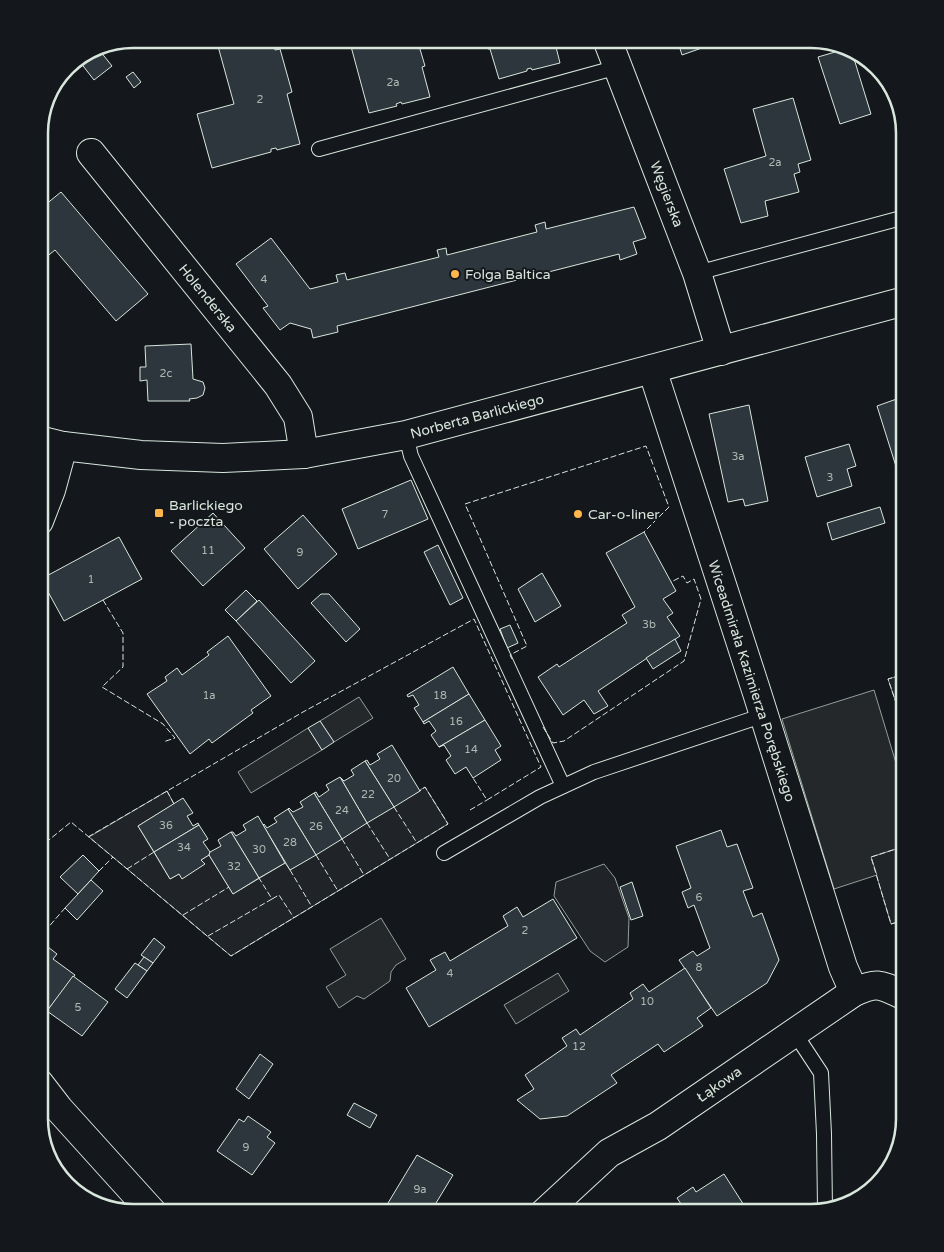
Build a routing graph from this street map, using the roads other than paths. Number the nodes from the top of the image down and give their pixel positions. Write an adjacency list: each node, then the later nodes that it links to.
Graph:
1 (611, 48): 2 (street, Węgierska)
2 (618, 67): 3 (lane); 6 (street, Węgierska)
3 (319, 149)
4 (91, 153): 12 (street, Holenderska)
5 (896, 219): 6 (lane)
6 (697, 273): 8 (street, Węgierska)
7 (896, 303): 8 (street, Norberta Barlickiego)
8 (722, 351): 9 (street, Norberta Barlickiego)
9 (652, 369): 10 (street, Norberta Barlickiego); 14 (street, Wiceadmirała Kazimierza Porębskiego)
10 (406, 435): 12 (street, Norberta Barlickiego); 15 (lane)
11 (51, 443): 12 (street, Norberta Barlickiego); 13 (street)
12 (304, 454)
13 (48, 498)
14 (764, 715): 15 (lane); 17 (street, Wiceadmirała Kazimierza Porębskiego)
15 (563, 786): 16 (lane)
16 (444, 853)
17 (854, 992): 18 (street, Łąkowa); 19 (street, Łąkowa)
18 (896, 992)
19 (794, 1032): 22 (street, Łąkowa); 23 (lane)
20 (48, 1094): 21 (street)
21 (145, 1204)
22 (554, 1204)
23 (825, 1204)

